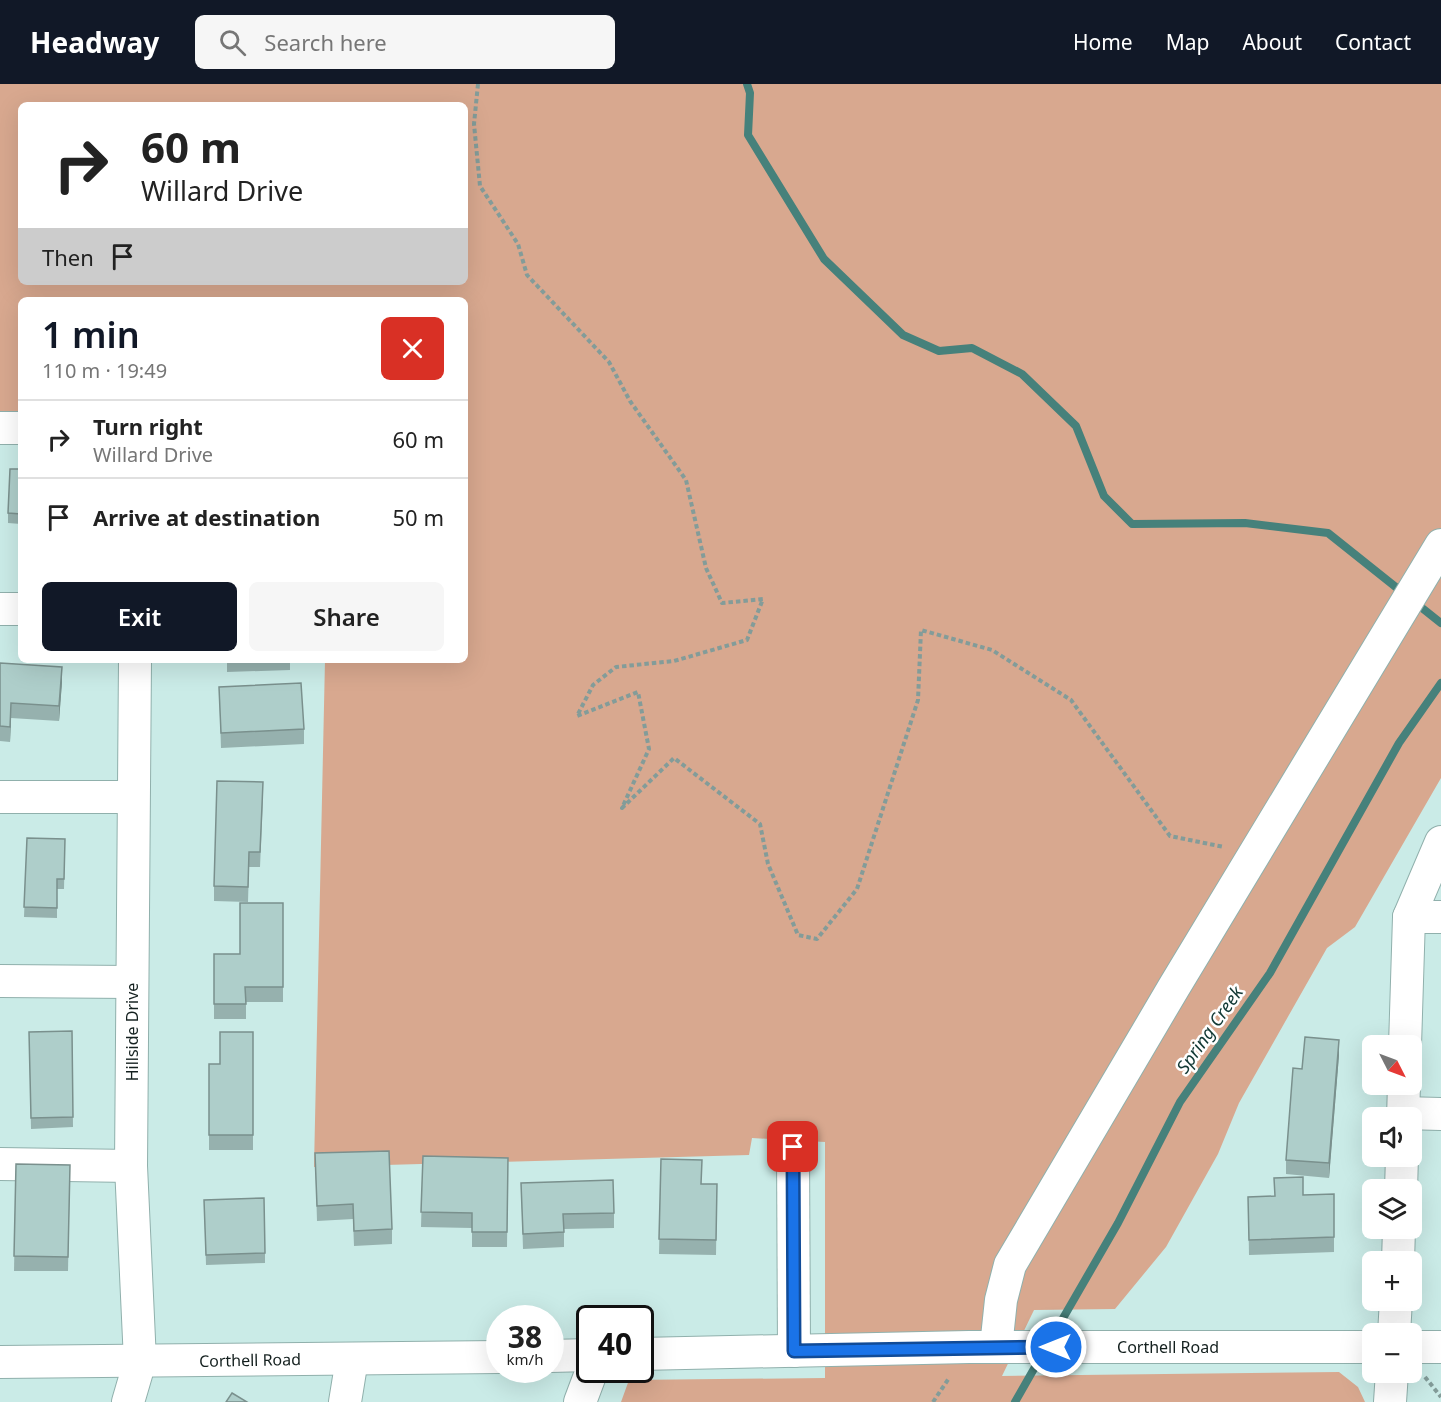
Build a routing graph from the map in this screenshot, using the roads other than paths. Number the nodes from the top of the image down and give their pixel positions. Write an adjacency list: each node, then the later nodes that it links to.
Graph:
1 (0, 428): 2 (street)
2 (18, 428)
3 (1441, 545): 20 (street)
4 (0, 609): 5 (street)
5 (18, 609)
6 (135, 663): 8 (street, Hillside Drive)
7 (0, 797): 8 (street)
8 (133, 797): 13 (street, Hillside Drive)
9 (1441, 842): 10 (street)
10 (1409, 916): 11 (street); 14 (street)
11 (1441, 917)
12 (0, 981): 13 (street)
13 (132, 982): 19 (street, Hillside Drive)
14 (1405, 1035)
15 (1403, 1105): 16 (street)
16 (1441, 1114)
17 (793, 1147): 24 (street)
18 (0, 1164): 19 (street)
19 (131, 1166): 28 (street, Hillside Drive)
20 (996, 1347): 21 (street, Corthell Road); 24 (street, Corthell Road)
21 (1362, 1347)
22 (1422, 1347): 23 (street)
23 (1441, 1347)
24 (794, 1351): 25 (street, Corthell Road)
25 (654, 1354)
26 (486, 1357): 27 (street, Corthell Road)
27 (352, 1359): 28 (street, Corthell Road); 33 (street)
28 (140, 1361): 29 (street, Corthell Road); 32 (street, Hillside Drive)
29 (0, 1362)
30 (587, 1383): 34 (street)
31 (1391, 1383): 35 (street)
32 (128, 1402)
33 (345, 1402)
34 (580, 1402)
35 (1390, 1402)

